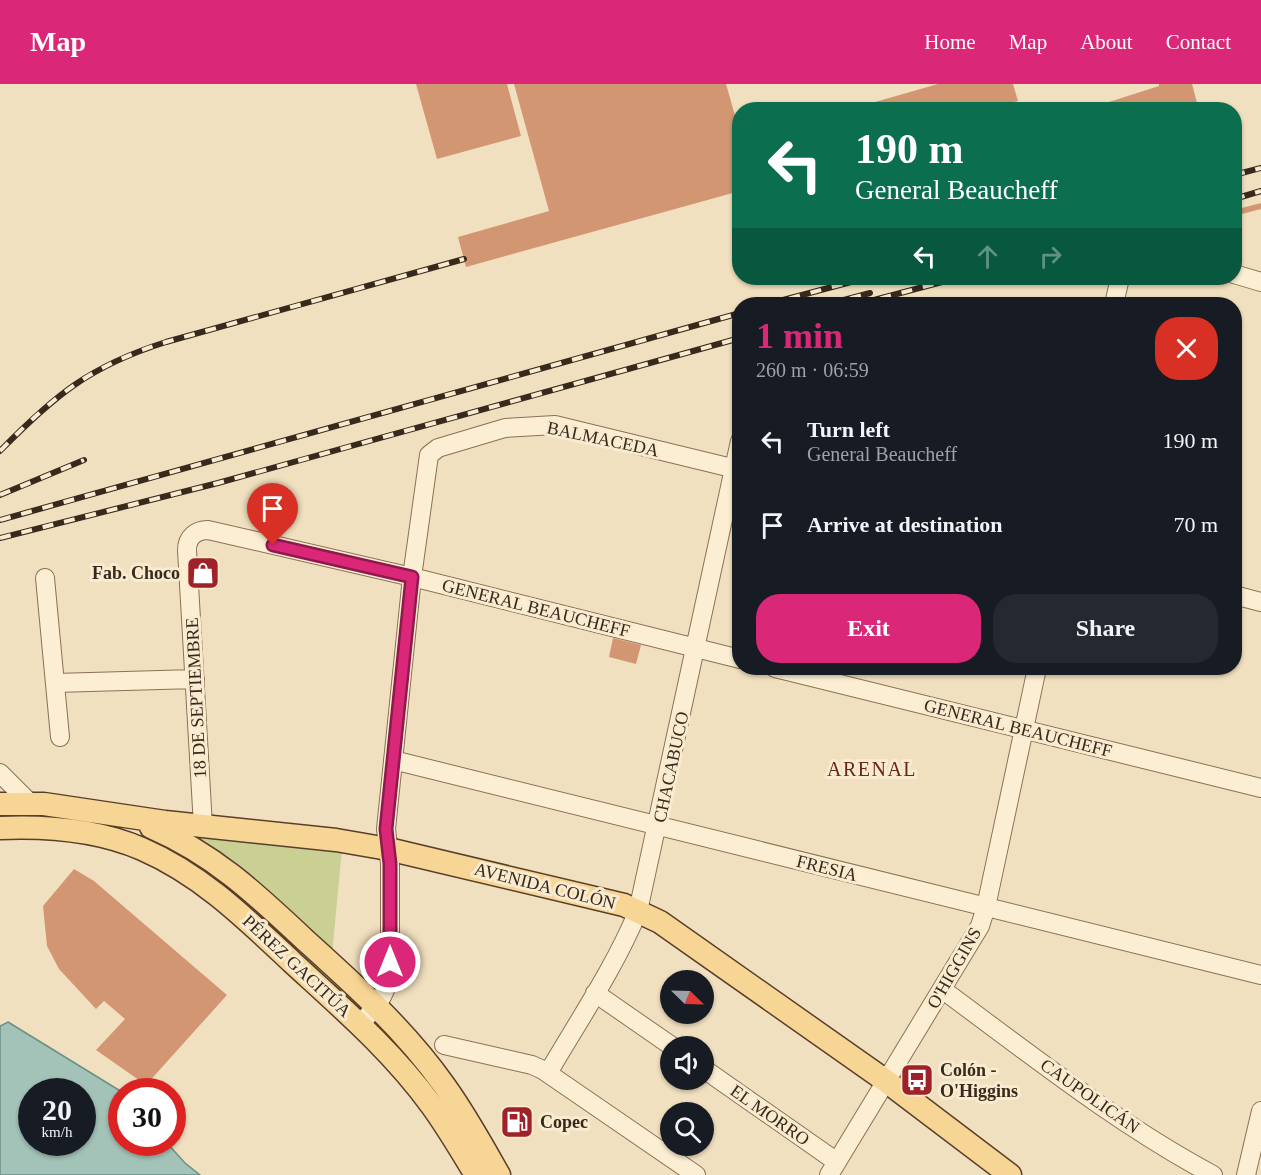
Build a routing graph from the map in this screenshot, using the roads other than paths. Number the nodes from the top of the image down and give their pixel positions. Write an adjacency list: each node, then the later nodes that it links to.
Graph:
1 (1242, 276): 2 (street)
2 (1261, 282)
3 (732, 469): 6 (street, BALMACEDA)
4 (732, 492): 10 (street, CHACABUCO)
5 (192, 535): 6 (street, GENERAL BEAUCHEFF); 14 (street, 18 DE SEPTIEMBRE)
6 (412, 577): 10 (street, GENERAL BEAUCHEFF); 18 (street)
7 (45, 578): 15 (street)
8 (1242, 598): 9 (street)
9 (1261, 602)
10 (696, 648): 11 (street, GENERAL BEAUCHEFF); 25 (street, CHACABUCO)
11 (732, 656)
12 (804, 675): 16 (street, GENERAL BEAUCHEFF)
13 (1036, 675): 16 (street, O'HIGGINS)
14 (195, 679): 15 (street); 24 (street, 18 DE SEPTIEMBRE)
15 (55, 684): 17 (street)
16 (1024, 729): 20 (street, GENERAL BEAUCHEFF); 28 (street, O'HIGGINS)
17 (60, 738)
18 (393, 760): 25 (street, FRESIA); 27 (street)
19 (3, 777): 21 (street); 22 (street)
20 (1261, 788)
21 (30, 803): 22 (main road, AVENIDA COLÓN); 23 (main road, AVENIDA COLÓN)
22 (0, 804)
23 (110, 814): 24 (main road, AVENIDA COLÓN); 33 (main road, PÉREZ GACITÚA)
24 (203, 826): 27 (main road, AVENIDA COLÓN)
25 (658, 826): 28 (street, FRESIA); 29 (street, CHACABUCO)
26 (0, 828): 34 (main road, PÉREZ GACITÚA)
27 (388, 849): 29 (main road, AVENIDA COLÓN); 33 (street)
28 (986, 908): 30 (street, FRESIA); 31 (street, O'HIGGINS)
29 (638, 910): 32 (street, CHACABUCO); 39 (main road, AVENIDA COLÓN)
30 (1261, 975)
31 (943, 990): 39 (street, O'HIGGINS); 46 (street, CAUPOLICÁN)
32 (595, 993): 35 (street); 37 (street, CHACABUCO)
33 (377, 1007): 34 (street); 43 (main road, PÉREZ GACITÚA)
34 (359, 1025): 42 (main road, PÉREZ GACITÚA)
35 (660, 1038)
36 (444, 1045): 37 (street)
37 (548, 1072): 44 (street)
38 (714, 1077): 41 (street, EL MORRO)
39 (886, 1082): 41 (street, O'HIGGINS); 45 (main road, AVENIDA COLÓN)
40 (1261, 1111): 47 (street)
41 (833, 1168)
42 (476, 1175)
43 (499, 1175)
44 (696, 1175)
45 (1010, 1175)
46 (1213, 1175)
47 (1246, 1175)

